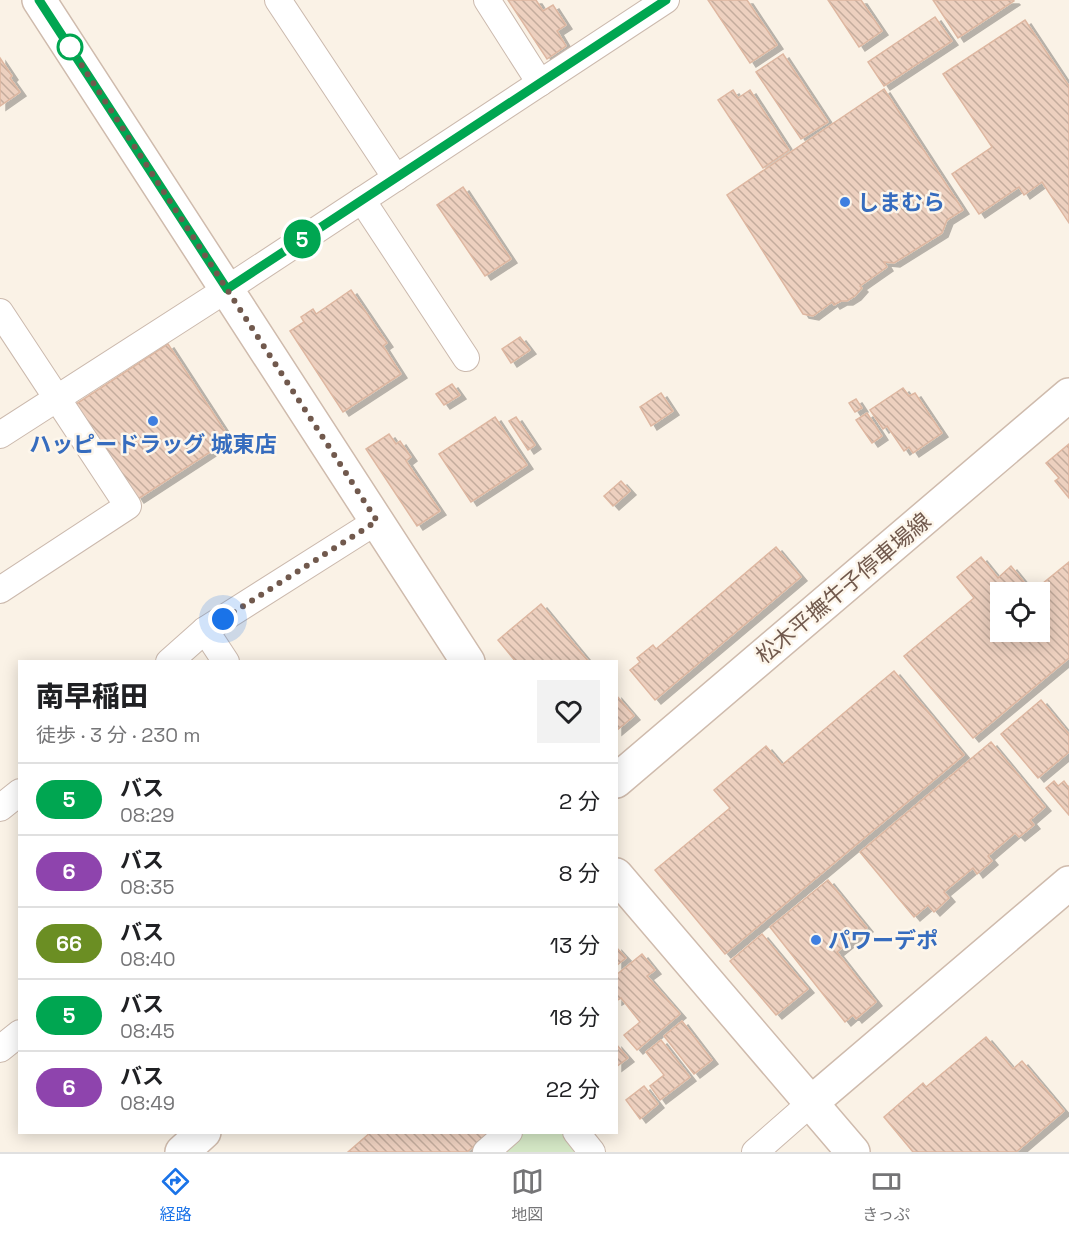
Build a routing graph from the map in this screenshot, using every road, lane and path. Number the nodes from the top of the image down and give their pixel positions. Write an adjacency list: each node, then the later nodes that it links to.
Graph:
1 (39, 0): 8 (street)
2 (278, 0): 6 (street)
3 (487, 0): 5 (street)
4 (666, 0): 5 (street)
5 (540, 82): 6 (street)
6 (396, 178): 7 (street)
7 (362, 200): 8 (street); 10 (street)
8 (227, 289): 12 (street); 14 (street)
9 (0, 312): 12 (street)
10 (466, 358)
11 (1069, 395): 20 (street, 松木平撫牛子停車場線)
12 (56, 399): 13 (street); 15 (street)
13 (0, 435)
14 (377, 521): 16 (street); 19 (street)
15 (0, 590)
16 (205, 630): 17 (street); 18 (street)
17 (171, 660)
18 (225, 660)
19 (467, 660)
20 (618, 779)
21 (18, 794): 22 (street)
22 (0, 808)
23 (618, 876): 27 (street)
24 (1069, 883): 27 (street)
25 (18, 1035): 26 (street)
26 (0, 1050)
27 (812, 1102): 34 (street); 35 (street)
28 (202, 1134): 31 (street)
29 (507, 1134): 32 (street)
30 (578, 1134): 33 (street)
31 (182, 1152)
32 (486, 1152)
33 (592, 1152)
34 (755, 1152)
35 (853, 1152)

